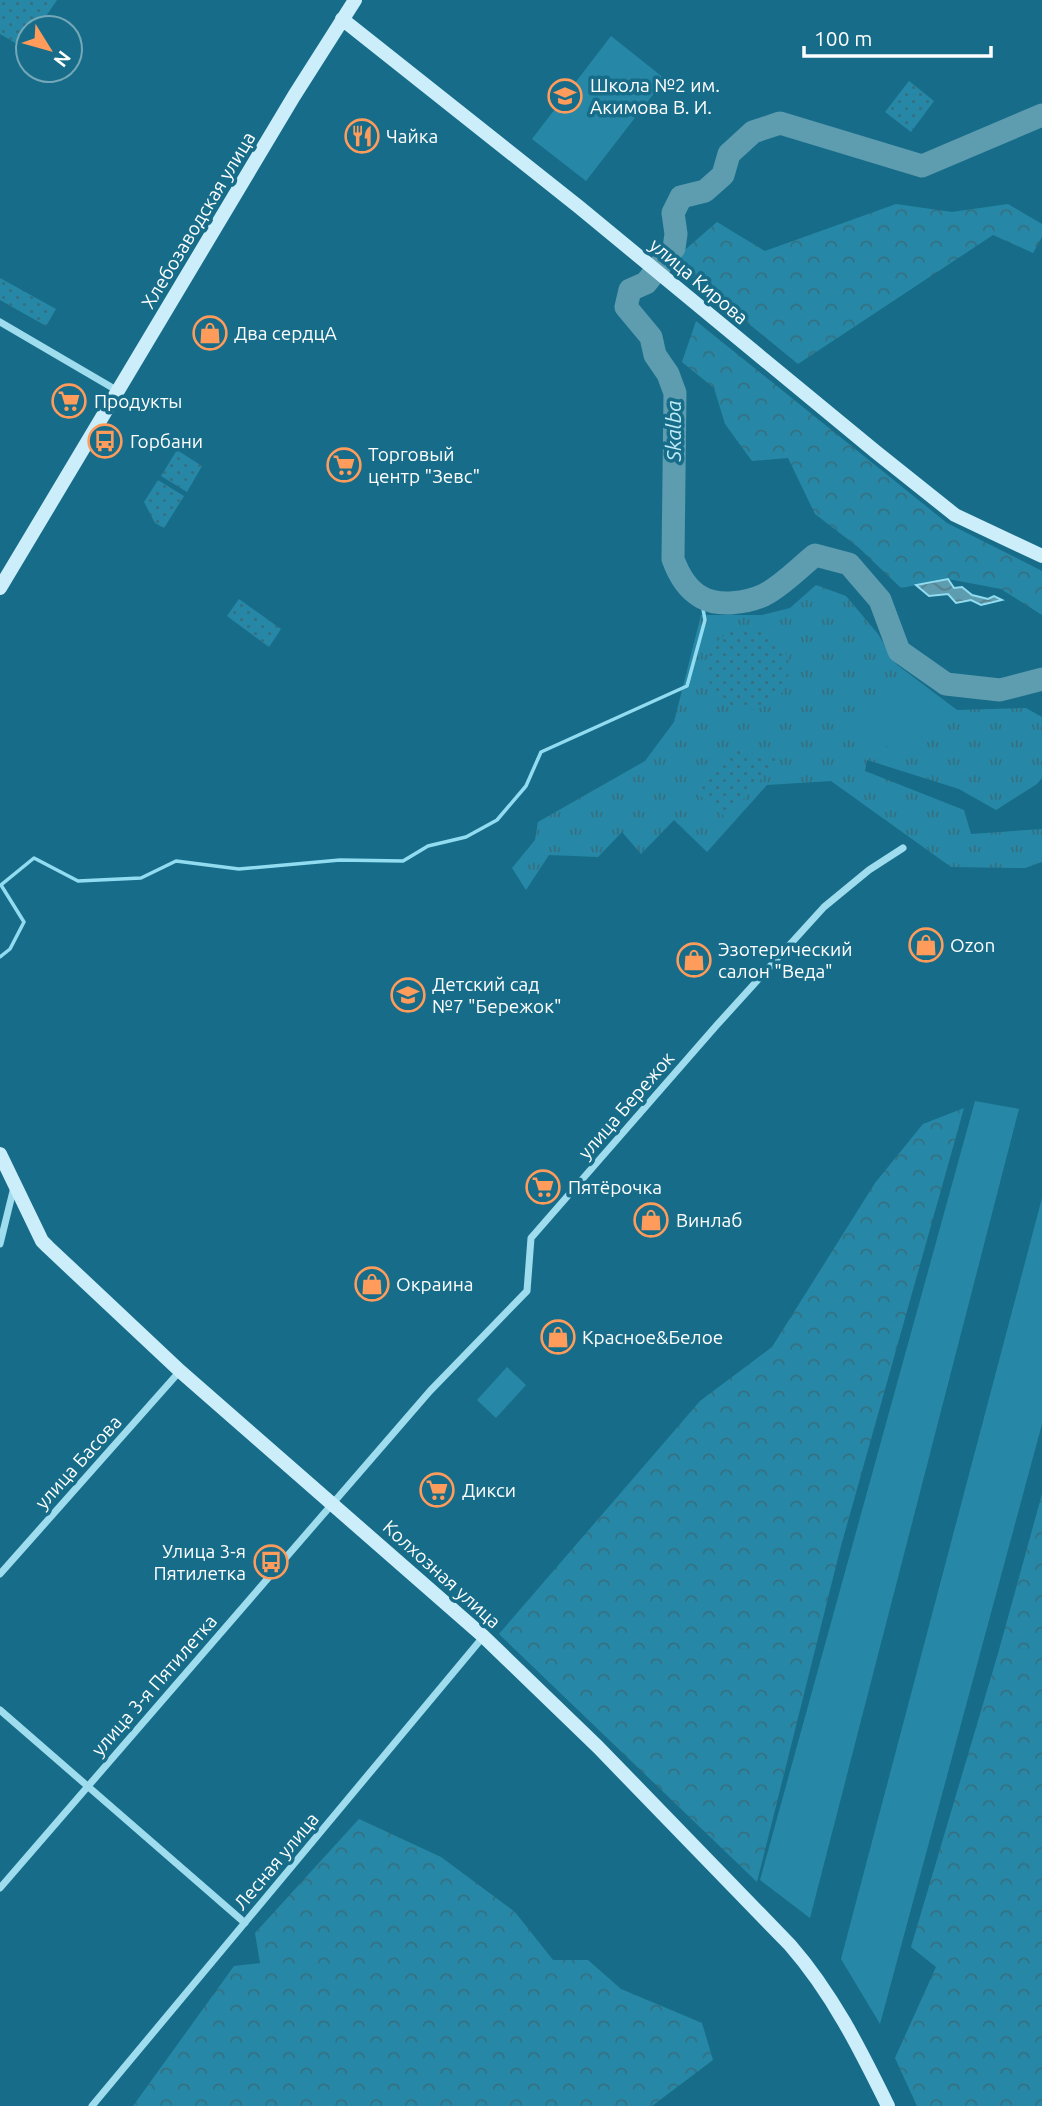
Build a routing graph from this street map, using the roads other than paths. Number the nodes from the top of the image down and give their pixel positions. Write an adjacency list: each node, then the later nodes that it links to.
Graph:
1 (355, 0): 2 (street, Хлебозаводская улица)
2 (342, 19): 4 (street, Хлебозаводская улица); 5 (street, улица Кирова)
3 (0, 322): 4 (street)
4 (118, 391): 6 (street, Хлебозаводская улица)
5 (1042, 556)
6 (0, 588)
7 (903, 848): 12 (street, улица Бережок)
8 (0, 1153): 9 (street, Колхозная улица)
9 (15, 1184): 10 (street); 11 (street, Колхозная улица)
10 (0, 1244)
11 (180, 1371): 12 (street, Колхозная улица); 13 (street, улица Басова)
12 (332, 1504): 14 (street, Колхозная улица); 16 (street, улица 3-я Пятилетка)
13 (0, 1574)
14 (483, 1636): 18 (street, Лесная улица); 20 (street, Колхозная улица)
15 (0, 1710): 16 (street)
16 (87, 1786): 17 (street, улица 3-я Пятилетка); 18 (street)
17 (0, 1888)
18 (245, 1923): 19 (street, Лесная улица)
19 (92, 2106)
20 (888, 2106)

